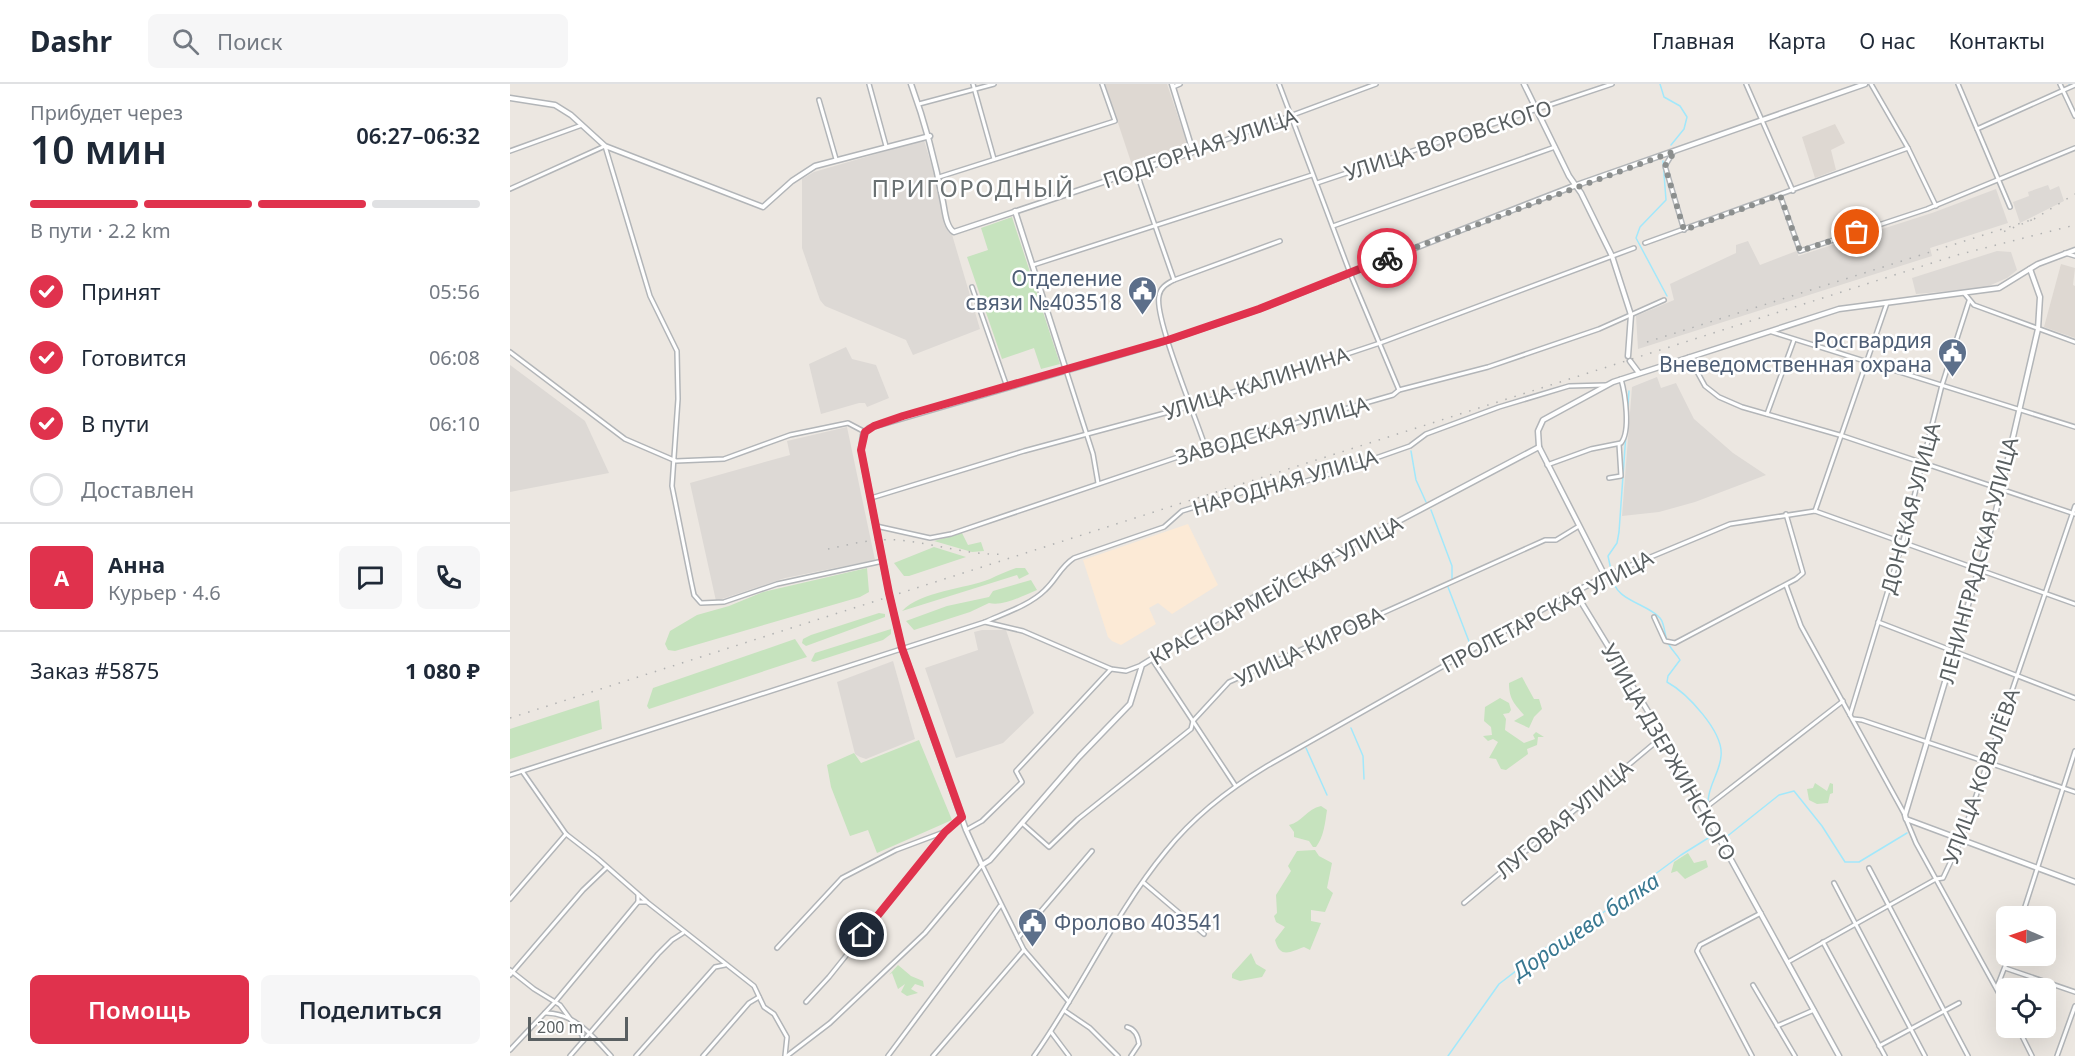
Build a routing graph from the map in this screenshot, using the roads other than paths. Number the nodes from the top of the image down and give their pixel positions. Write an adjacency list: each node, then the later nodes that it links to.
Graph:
1 (869, 84): 31 (street)
2 (912, 84): 22 (street)
3 (973, 84): 18 (street)
4 (994, 84): 18 (street)
5 (1102, 84): 39 (street)
6 (1180, 84): 17 (street)
7 (1279, 84): 25 (street)
8 (1376, 84): 25 (street, ПОДГОРНАЯ УЛИЦА)
9 (1524, 84): 23 (street)
10 (1612, 84): 23 (street, УЛИЦА ВОРОВСКОГО)
11 (1746, 84): 26 (street)
12 (1865, 84): 26 (street)
13 (1870, 84): 33 (street)
14 (1958, 84): 28 (street)
15 (2060, 84): 19 (street)
16 (2075, 85): 19 (street)
17 (1172, 86): 37 (street)
18 (974, 89): 22 (street); 39 (street)
19 (2063, 90): 24 (street); 28 (street)
20 (510, 98): 27 (street)
21 (819, 100): 38 (street)
22 (919, 104): 29 (street)
23 (1538, 110): 32 (street); 44 (street, УЛИЦА ВОРОВСКОГО)
24 (2075, 116)
25 (1293, 117): 37 (street, ПОДГОРНАЯ УЛИЦА); 41 (street)
26 (1761, 120): 36 (street); 47 (street)
27 (582, 125): 30 (street); 35 (street)
28 (1977, 129): 43 (street)
29 (930, 136): 31 (street); 42 (street)
30 (605, 146): 38 (street); 46 (street); 98 (street)
31 (886, 146): 38 (street)
32 (1555, 147): 45 (street); 53 (street)
33 (1908, 148): 47 (street); 49 (street)
34 (2075, 148): 43 (street)
35 (510, 151)
36 (1675, 151): 45 (street); 54 (street)
37 (1193, 152): 40 (street, ПОДГОРНАЯ УЛИЦА)
38 (836, 159)
39 (994, 159): 42 (street)
40 (1136, 170): 51 (street, ПОДГОРНАЯ УЛИЦА); 52 (street)
41 (1312, 175): 44 (street); 52 (street)
42 (939, 177): 51 (street, ПОДГОРНАЯ УЛИЦА)
43 (2000, 181): 49 (street); 50 (street)
44 (1317, 183): 53 (street)
45 (1576, 186): 60 (street); 64 (street)
46 (510, 189)
47 (1793, 191): 48 (street)
48 (1780, 195): 49 (street); 54 (street)
49 (1936, 206)
50 (2010, 207)
51 (1015, 211): 62 (street)
52 (1155, 226): 62 (street); 65 (street)
53 (1333, 226): 64 (street)
54 (1684, 230): 56 (street)
55 (1280, 241): 65 (street)
56 (1645, 243)
57 (1634, 248): 60 (street, УЛИЦА КАЛИНИНА)
58 (2075, 250): 59 (street, НАРОДНАЯ УЛИЦА)
59 (2065, 253): 61 (street); 63 (street, НАРОДНАЯ УЛИЦА)
60 (1612, 256): 71 (street); 77 (street, УЛИЦА КАЛИНИНА)
61 (2075, 256)
62 (1033, 265): 81 (street)
63 (2030, 269): 67 (street, НАРОДНАЯ УЛИЦА); 72 (street, ЛЕНИНГРАДСКАЯ УЛИЦА)
64 (1350, 273): 74 (street); 77 (street)
65 (1174, 280): 74 (street)
66 (972, 286): 86 (street)
67 (1964, 293): 69 (street); 70 (street, НАРОДНАЯ УЛИЦА)
68 (1664, 300): 71 (street, ЗАВОДСКАЯ УЛИЦА)
69 (1969, 301): 72 (street); 85 (street, ДОНСКАЯ УЛИЦА)
70 (1887, 302): 73 (street, НАРОДНАЯ УЛИЦА); 80 (street)
71 (1631, 315): 82 (street); 87 (street, ЗАВОДСКАЯ УЛИЦА)
72 (2038, 329): 76 (street); 89 (street, ЛЕНИНГРАДСКАЯ УЛИЦА)
73 (1771, 331): 75 (street); 79 (street, НАРОДНАЯ УЛИЦА)
74 (1168, 340): 81 (street); 88 (street)
75 (1794, 340): 80 (street); 90 (street)
76 (2075, 342)
77 (1380, 343): 87 (street); 88 (street, УЛИЦА КАЛИНИНА)
78 (510, 352): 98 (street)
79 (1689, 357): 82 (street, НАРОДНАЯ УЛИЦА); 90 (street)
80 (1869, 361): 85 (street); 94 (street)
81 (1066, 370): 86 (street); 93 (street)
82 (1639, 373): 83 (street, НАРОДНАЯ УЛИЦА)
83 (1621, 379): 84 (street, НАРОДНАЯ УЛИЦА); 95 (street)
84 (1606, 385): 96 (street, НАРОДНАЯ УЛИЦА); 120 (street, НАРОДНАЯ УЛИЦА)
85 (1942, 385): 89 (street); 99 (street, ДОНСКАЯ УЛИЦА)
86 (1007, 387): 92 (street)
87 (1399, 390): 97 (street, ЗАВОДСКАЯ УЛИЦА)
88 (1191, 406): 93 (street, УЛИЦА КАЛИНИНА); 97 (street)
89 (2018, 408): 91 (street); 103 (street, ЛЕНИНГРАДСКАЯ УЛИЦА)
90 (1767, 414): 94 (street)
91 (2075, 427)
92 (865, 432): 98 (street); 104 (street)
93 (1087, 435): 102 (street); 104 (street, УЛИЦА КАЛИНИНА)
94 (1843, 436): 99 (street); 106 (street)
95 (1619, 444): 100 (street); 101 (street)
96 (1539, 447): 100 (street); 124 (street, КРАСНОАРМЕЙСКАЯ УЛИЦА)
97 (1206, 449): 102 (street, ЗАВОДСКАЯ УЛИЦА)
98 (676, 461): 112 (street)
99 (1924, 463): 103 (street); 111 (street, ДОНСКАЯ УЛИЦА)
100 (1547, 465): 109 (street)
101 (1609, 478)
102 (1098, 483): 110 (street, ЗАВОДСКАЯ УЛИЦА)
103 (2001, 488): 107 (street); 113 (street, ЛЕНИНГРАДСКАЯ УЛИЦА)
104 (871, 498): 110 (street)
105 (2075, 506): 107 (street, УЛИЦА КОВАЛЁВА)
106 (1815, 511): 108 (street, ПРОЛЕТАРСКАЯ УЛИЦА); 111 (street, ПРОЛЕТАРСКАЯ УЛИЦА)
107 (2074, 513): 117 (street, УЛИЦА КОВАЛЁВА)
108 (1786, 514): 114 (street, ПРОЛЕТАРСКАЯ УЛИЦА); 115 (street)
109 (1580, 525): 114 (street); 131 (street, УЛИЦА КИРОВА)
110 (876, 526): 112 (street)
111 (1903, 541): 113 (street, ПРОЛЕТАРСКАЯ УЛИЦА); 121 (street, ДОНСКАЯ УЛИЦА)
112 (883, 561): 122 (street)
113 (1979, 568): 117 (street, ПРОЛЕТАРСКАЯ УЛИЦА); 123 (street, ЛЕНИНГРАДСКАЯ УЛИЦА)
114 (1605, 576): 116 (street, ПРОЛЕТАРСКАЯ УЛИЦА)
115 (1786, 585): 119 (street); 129 (street)
116 (1575, 592): 132 (street, УЛИЦА ДЗЕРЖИНСКОГО); 138 (street, ПРОЛЕТАРСКАЯ УЛИЦА)
117 (2047, 593): 118 (street, ПРОЛЕТАРСКАЯ УЛИЦА); 127 (street, УЛИЦА КОВАЛЁВА)
118 (2075, 604)
119 (1654, 617)
120 (985, 622): 122 (street, НАРОДНАЯ УЛИЦА); 126 (street)
121 (1878, 622): 123 (street); 130 (street, ДОНСКАЯ УЛИЦА)
122 (902, 648): 136 (street, НАРОДНАЯ УЛИЦА); 142 (street)
123 (1953, 652): 127 (street); 133 (street, ЛЕНИНГРАДСКАЯ УЛИЦА)
124 (1152, 658): 125 (street, КРАСНОАРМЕЙСКАЯ УЛИЦА); 131 (street)
125 (1142, 665): 126 (street); 144 (street, КРАСНОАРМЕЙСКАЯ УЛИЦА)
126 (1111, 669): 145 (street)
127 (2017, 677): 128 (street); 135 (street, УЛИЦА КОВАЛЁВА)
128 (2075, 698)
129 (1843, 701): 130 (street); 141 (street)
130 (1851, 717): 133 (street); 143 (street)
131 (1193, 721): 138 (street); 144 (street, УЛИЦА КИРОВА)
132 (1663, 736): 162 (street, ЛУГОВАЯ УЛИЦА); 166 (street, УЛИЦА ДЗЕРЖИНСКОГО)
133 (1926, 743): 135 (street); 143 (street, ЛЕНИНГРАДСКАЯ УЛИЦА)
134 (2075, 751): 139 (street)
135 (1986, 764): 139 (street); 148 (street, УЛИЦА КОВАЛЁВА)
136 (522, 771): 137 (street, НАРОДНАЯ УЛИЦА); 147 (street)
137 (510, 776)
138 (1235, 785): 156 (street, ПРОЛЕТАРСКАЯ УЛИЦА)
139 (2063, 788): 140 (street); 153 (street)
140 (2075, 792)
141 (1709, 805)
142 (962, 817): 145 (street); 146 (street)
143 (1906, 817): 148 (street); 154 (street)
144 (1023, 824): 150 (street, КРАСНОАРМЕЙСКАЯ УЛИЦА)
145 (966, 830): 150 (street)
146 (945, 832): 172 (street); 186 (street)
147 (566, 834): 151 (street); 159 (street)
148 (1961, 840): 153 (street); 154 (street, УЛИЦА КОВАЛЁВА)
149 (1092, 851): 170 (street)
150 (982, 865): 164 (street); 205 (street)
151 (606, 868): 158 (street); 179 (street)
152 (1869, 868): 163 (street)
153 (2037, 868): 155 (street); 165 (street)
154 (1936, 879): 163 (street, УЛИЦА КОВАЛЁВА); 182 (street)
155 (2075, 882)
156 (1143, 883): 169 (street); 187 (street, ПРОЛЕТАРСКАЯ УЛИЦА)
157 (1834, 883): 167 (street)
158 (638, 895): 160 (street); 161 (street)
159 (511, 897)
160 (638, 902): 161 (street); 185 (street)
161 (646, 902): 168 (street)
162 (1464, 903)
163 (1889, 905): 167 (street, УЛИЦА КОВАЛЁВА); 192 (street)
164 (1001, 906): 170 (street); 211 (street)
165 (2025, 906)
166 (1761, 913): 175 (street, УЛИЦА ДЗЕРЖИНСКОГО); 217 (street)
167 (1856, 923): 171 (street, УЛИЦА КОВАЛЁВА); 197 (street)
168 (683, 933): 174 (street); 199 (street)
169 (1204, 934)
170 (1018, 938): 173 (street)
171 (1823, 942): 175 (street, УЛИЦА КОВАЛЁВА); 202 (street)
172 (777, 948)
173 (1024, 950): 187 (street); 212 (street)
174 (716, 956): 176 (street); 177 (street)
175 (1788, 963): 190 (street, УЛИЦА ДЗЕРЖИНСКОГО)
176 (727, 965): 177 (street); 184 (street)
177 (715, 967): 208 (street)
178 (2005, 968): 180 (street); 183 (street)
179 (511, 972): 185 (street)
180 (2001, 978)
181 (1753, 985): 195 (street)
182 (1996, 986)
183 (2075, 992)
184 (759, 997): 204 (street); 209 (street)
185 (555, 1002): 193 (street); 194 (street)
186 (806, 1002)
187 (1069, 1002): 191 (street, ПРОЛЕТАРСКАЯ УЛИЦА)
188 (1959, 1004): 192 (street)
189 (2075, 1006): 224 (street)
190 (1814, 1010): 195 (street); 219 (street, УЛИЦА ДЗЕРЖИНСКОГО)
191 (1064, 1011): 198 (street, ПРОЛЕТАРСКАЯ УЛИЦА); 215 (street)
192 (1944, 1011): 197 (street); 222 (street)
193 (545, 1013): 194 (street); 203 (street)
194 (572, 1020): 199 (street); 201 (street)
195 (1777, 1026): 218 (street)
196 (1127, 1027): 216 (street)
197 (1911, 1029): 202 (street); 221 (street)
198 (1051, 1032): 213 (street, ПРОЛЕТАРСКАЯ УЛИЦА); 214 (street)
199 (590, 1034): 201 (street); 207 (street)
200 (2023, 1038): 223 (street)
201 (583, 1041): 206 (street)
202 (1880, 1046): 220 (street)
203 (510, 1050)
204 (786, 1051): 205 (street); 210 (street)
205 (791, 1053): 210 (street)
206 (570, 1056)
207 (611, 1056)
208 (636, 1056)
209 (703, 1056)
210 (786, 1056)
211 (888, 1056)
212 (933, 1056)
213 (1034, 1056)
214 (1069, 1056)
215 (1118, 1056)
216 (1131, 1056)
217 (1752, 1056)
218 (1795, 1056)
219 (1839, 1056)
220 (1885, 1056)
221 (1925, 1056)
222 (1968, 1056)
223 (2032, 1056)
224 (2057, 1056)

